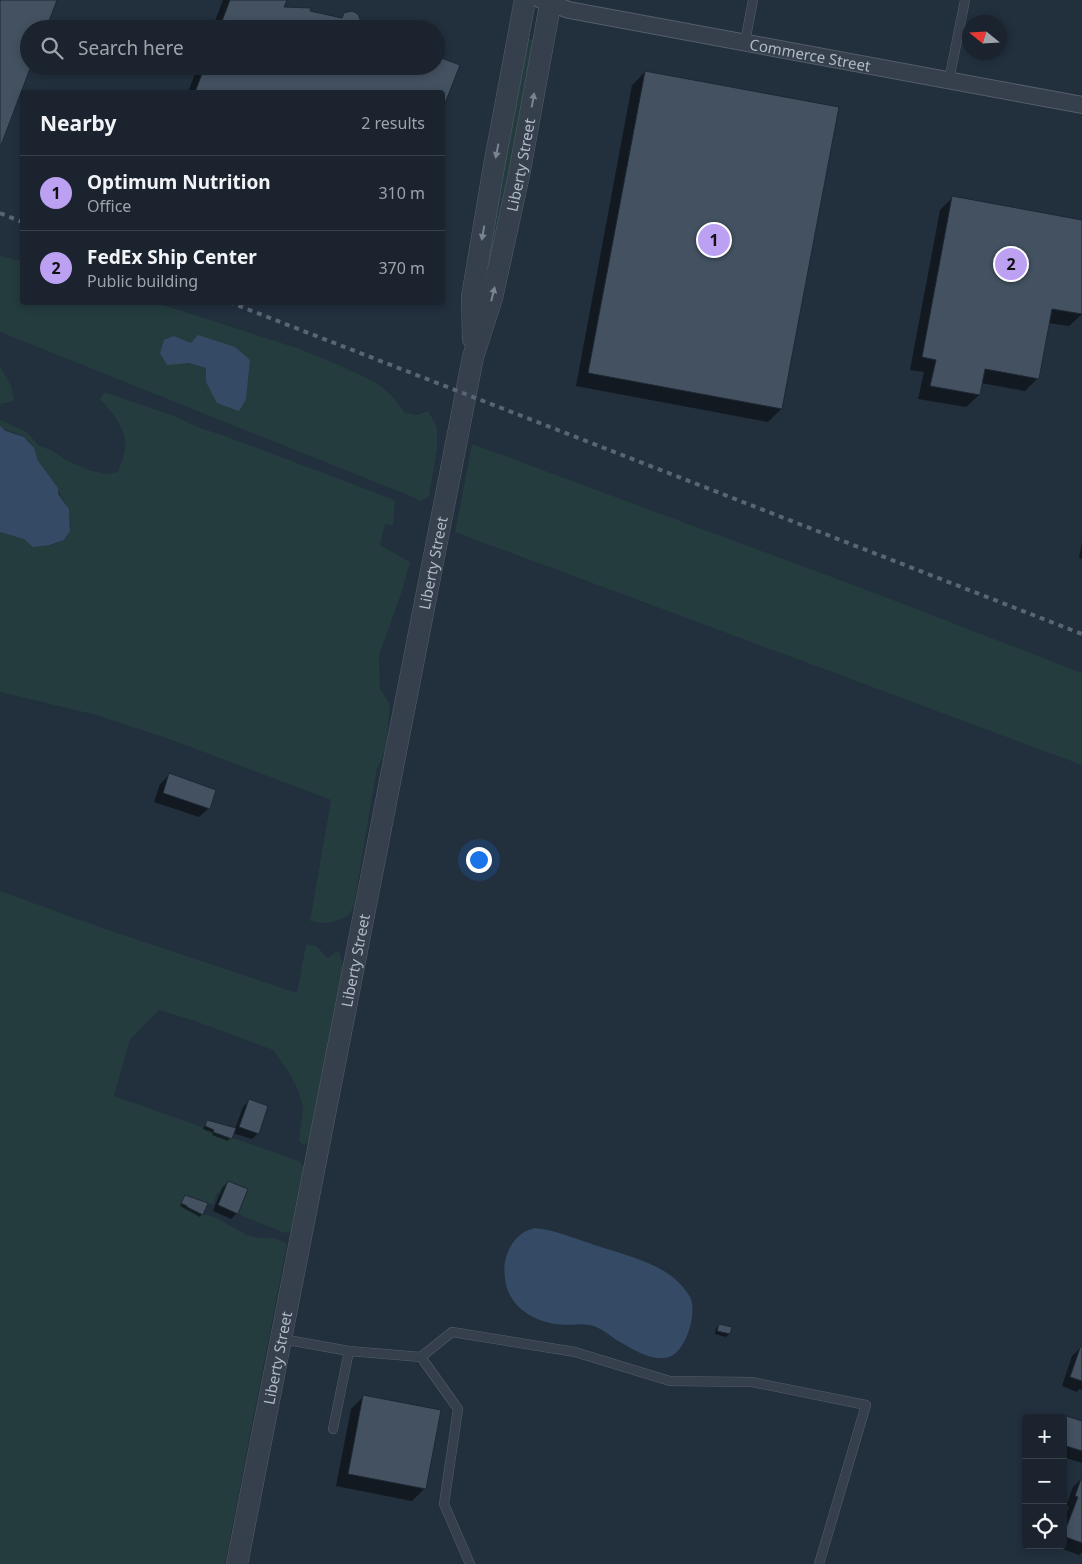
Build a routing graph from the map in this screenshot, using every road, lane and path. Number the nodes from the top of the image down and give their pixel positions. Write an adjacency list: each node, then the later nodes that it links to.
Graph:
1 (525, 0): 8 (street, Liberty Street, one-way to 8)
2 (753, 0): 5 (lane)
3 (964, 0): 6 (lane)
4 (547, 1): 5 (street, Commerce Street); 8 (street, Liberty Street, one-way to 4)
5 (745, 42): 6 (street, Commerce Street)
6 (949, 80): 7 (street, Commerce Street)
7 (1082, 105)
8 (473, 357): 9 (street, Liberty Street)
9 (281, 1339): 10 (lane); 13 (street, Liberty Street)
10 (350, 1351): 11 (lane); 12 (lane)
11 (420, 1357): 14 (lane); 15 (lane)
12 (333, 1429)
13 (237, 1564)
14 (470, 1564)
15 (819, 1564)

